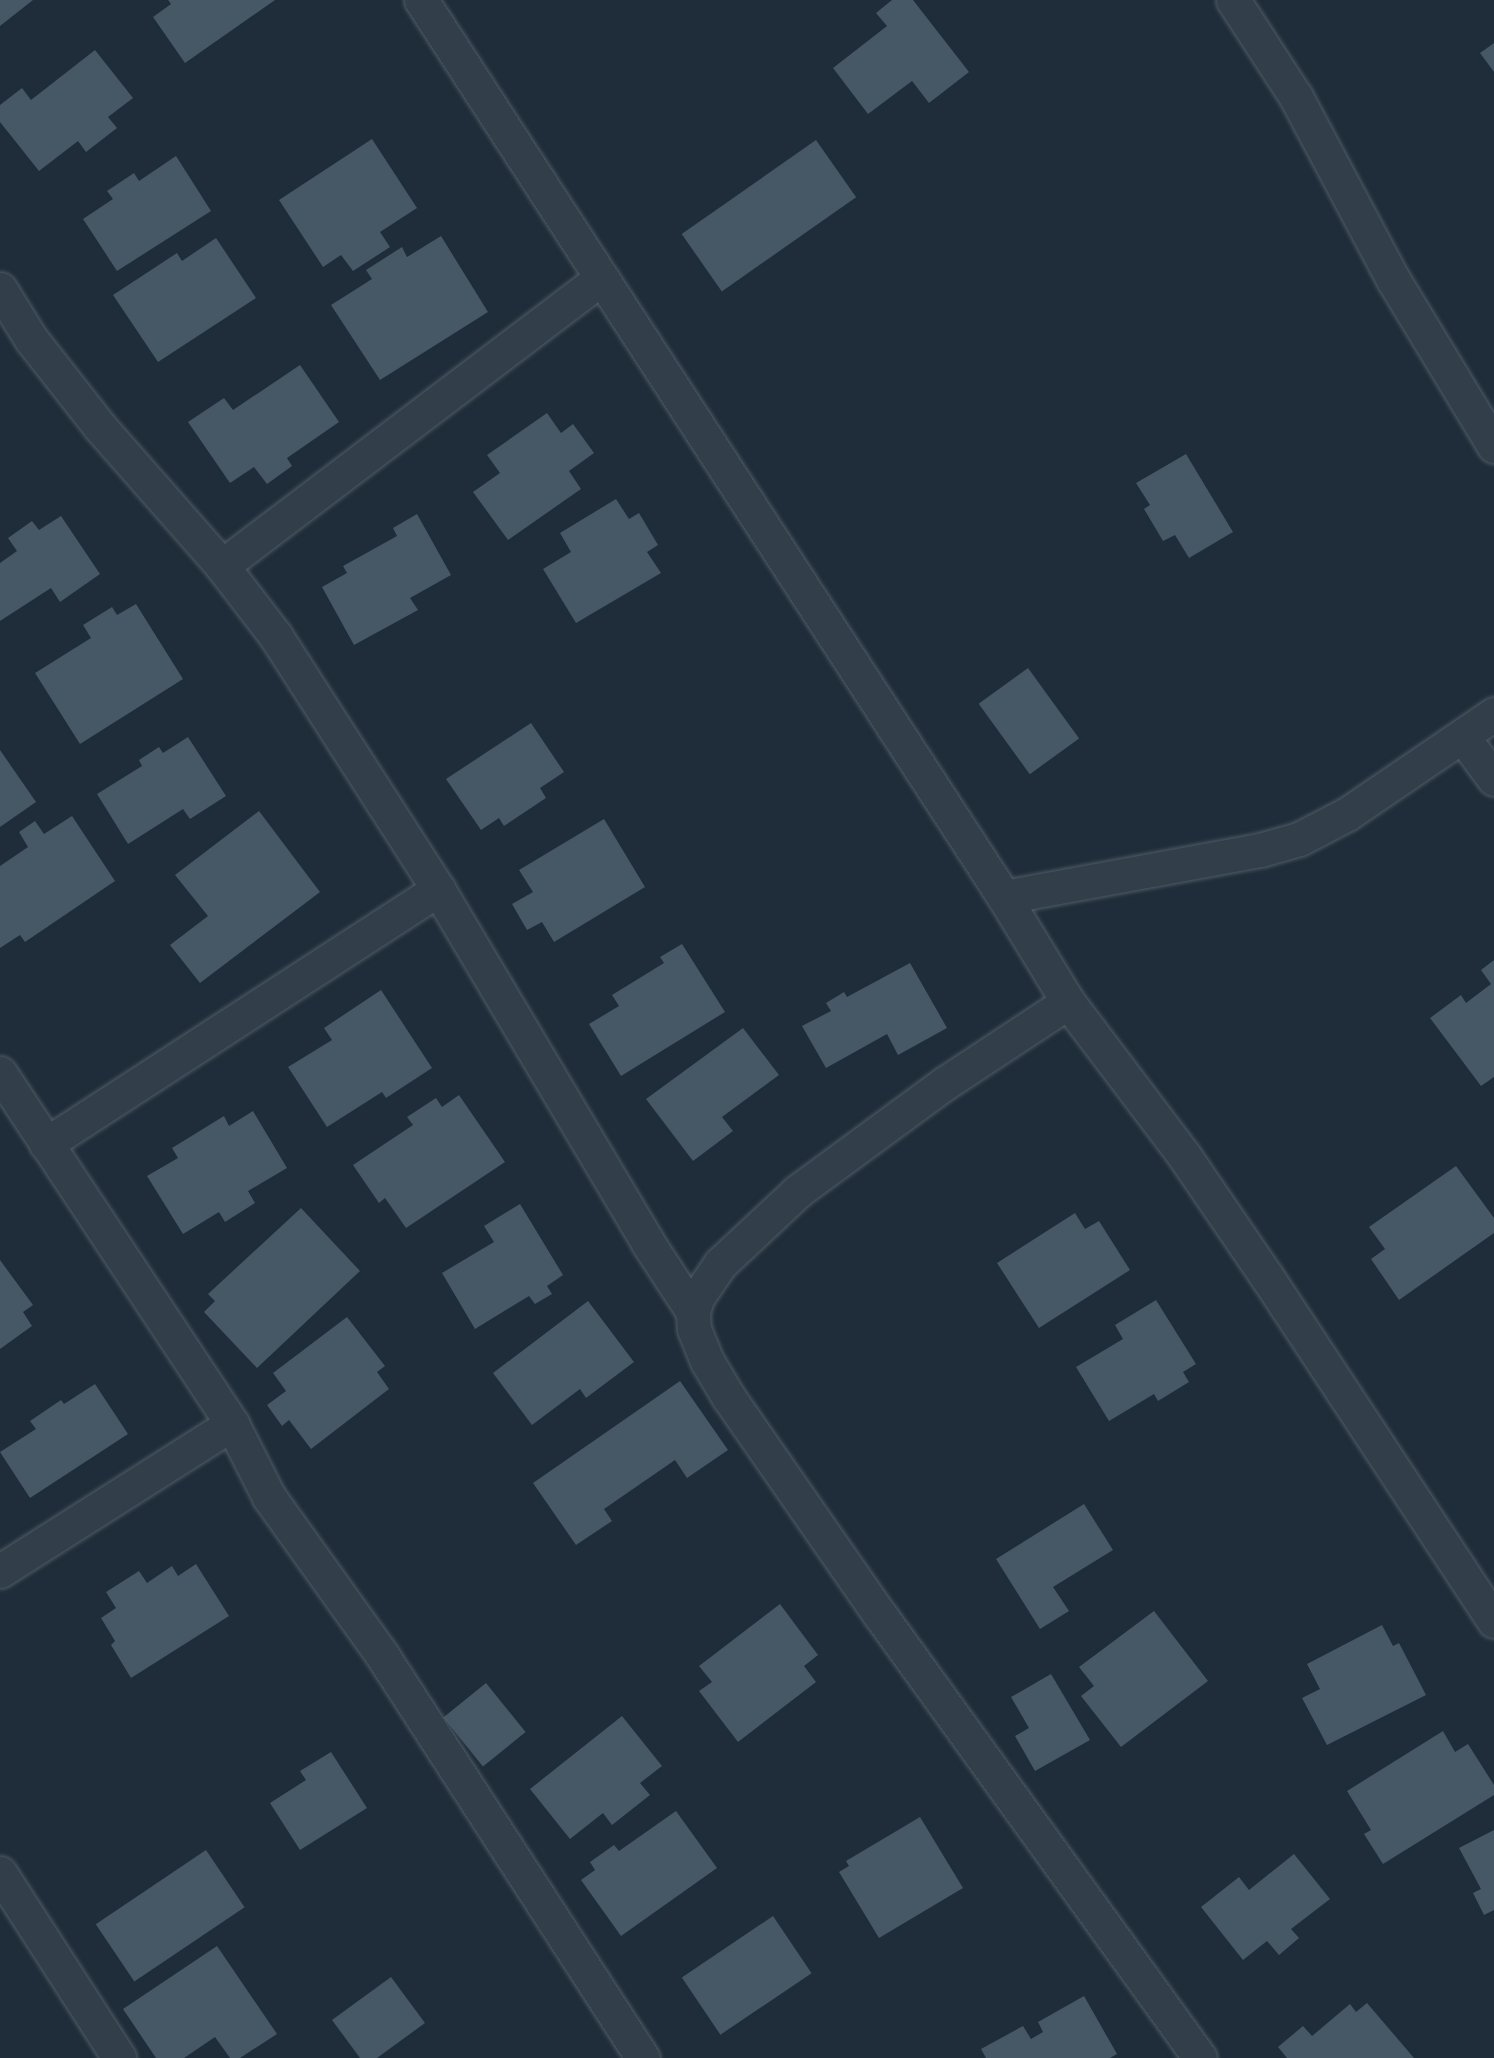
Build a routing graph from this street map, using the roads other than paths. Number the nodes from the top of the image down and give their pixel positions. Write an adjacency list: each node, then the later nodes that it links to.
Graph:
1 (421, 0): 3 (street)
2 (1233, 0): 5 (street)
3 (601, 278): 6 (street); 11 (street)
4 (0, 289): 6 (street)
5 (1494, 446)
6 (222, 566): 10 (street)
7 (1494, 714): 8 (street)
8 (1463, 737): 9 (street); 11 (street)
9 (1494, 779)
10 (438, 889): 14 (street); 15 (street)
11 (1004, 897): 12 (street)
12 (1068, 1002): 15 (street); 18 (street)
13 (0, 1073): 14 (street)
14 (46, 1144): 16 (street)
15 (693, 1312): 22 (street)
16 (232, 1424): 17 (street); 21 (street)
17 (0, 1571)
18 (1494, 1621)
19 (0, 1873): 20 (street)
20 (119, 2058)
21 (643, 2058)
22 (1200, 2058)

